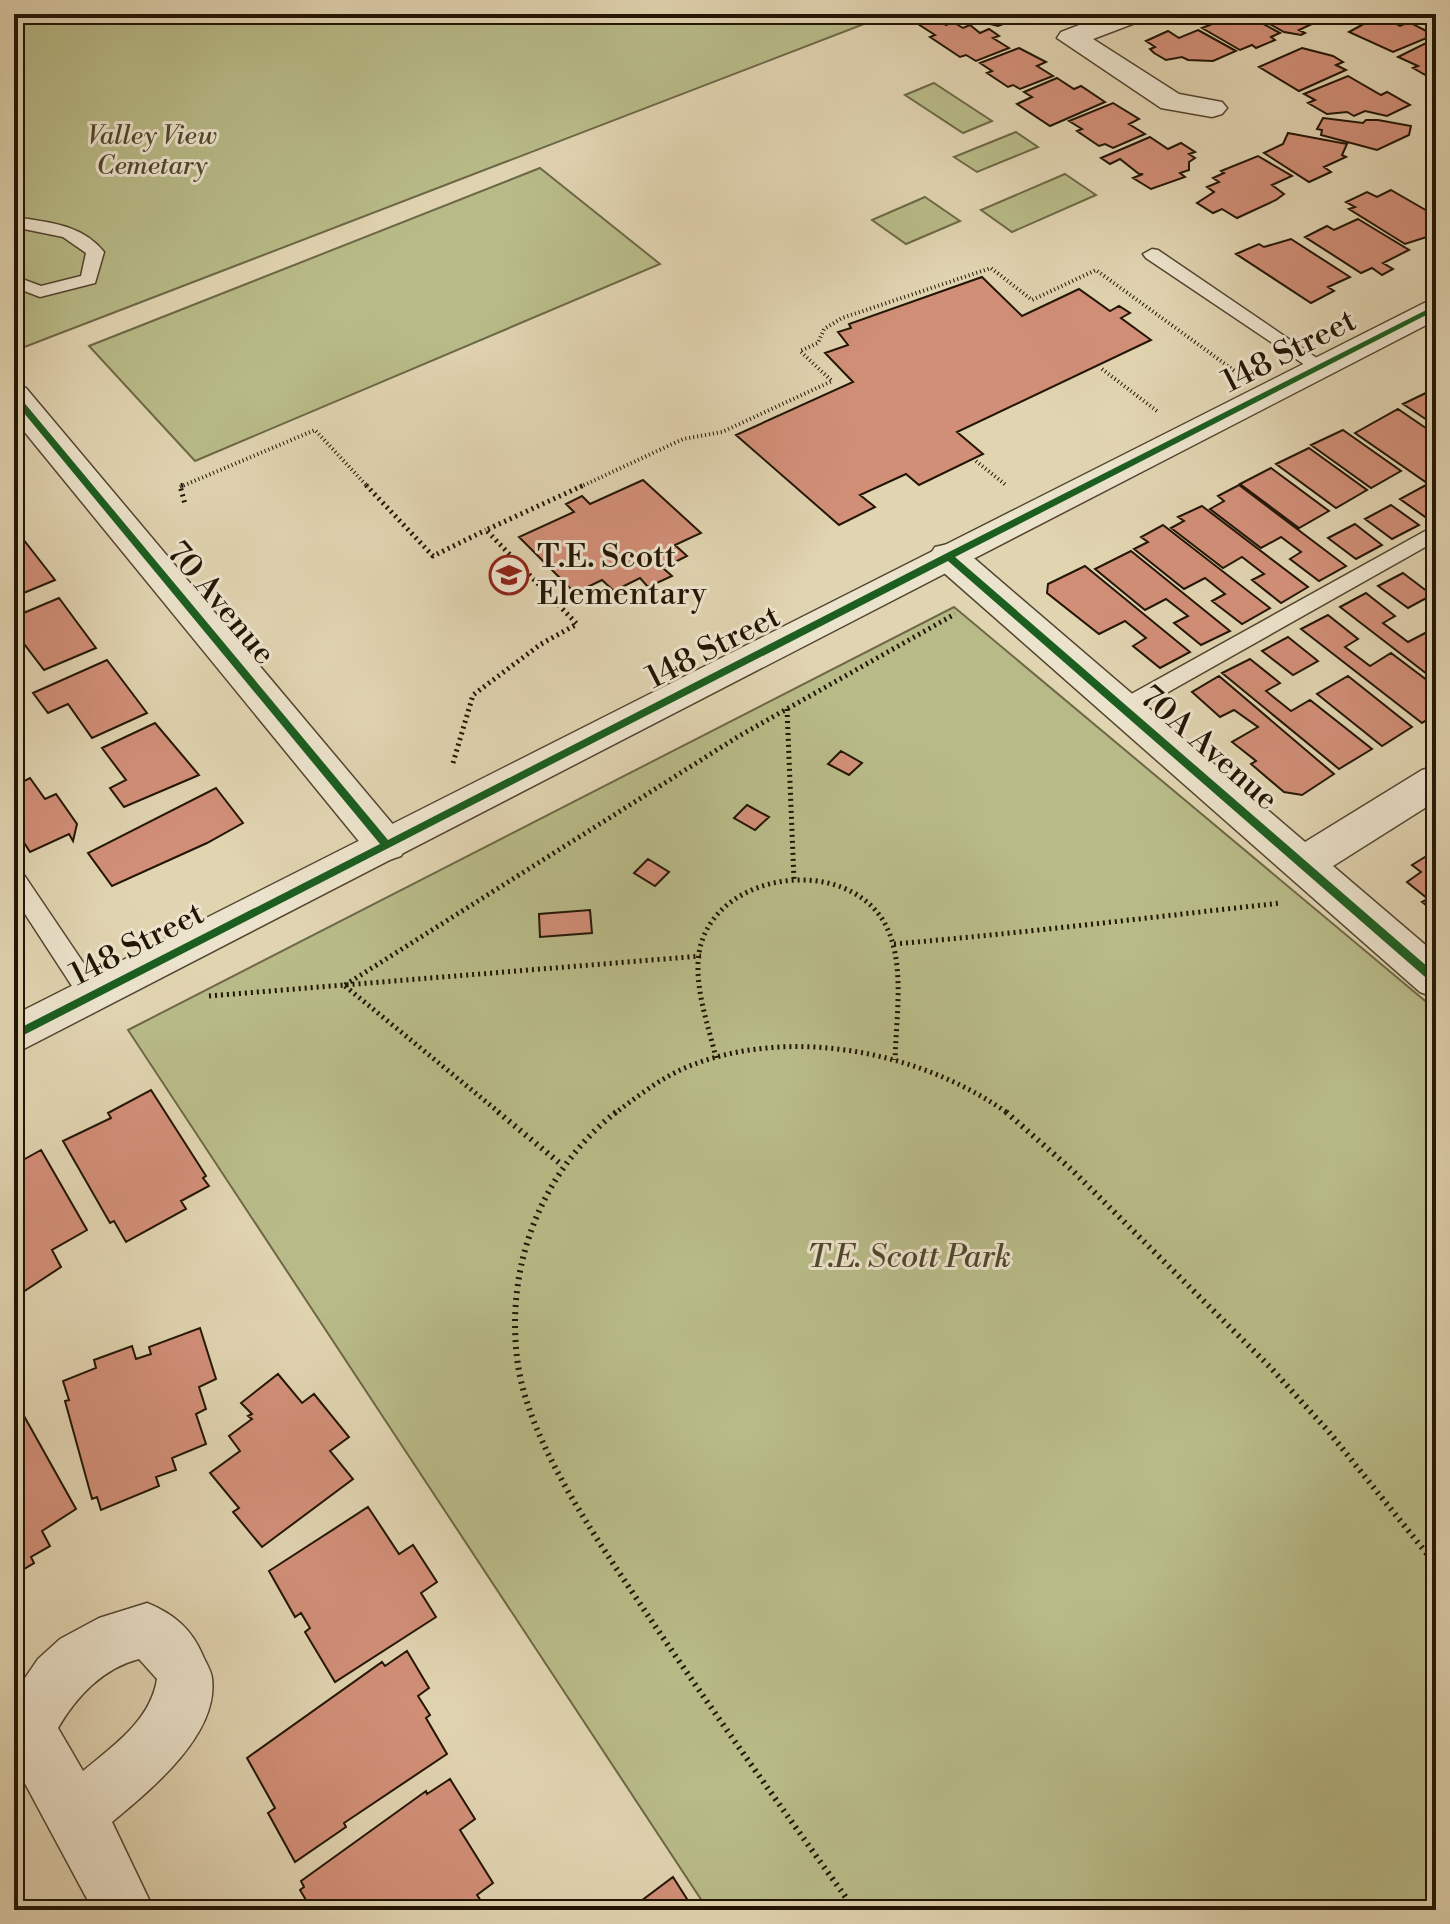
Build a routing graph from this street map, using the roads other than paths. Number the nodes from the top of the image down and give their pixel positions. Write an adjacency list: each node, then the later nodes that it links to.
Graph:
1 (1133, 14): 2 (street)
2 (1212, 108)
3 (14, 223): 5 (lane)
4 (1152, 254): 7 (lane)
5 (14, 281)
6 (1436, 307): 7 (street, 148 Street)
7 (1318, 365): 10 (street, 148 Street)
8 (14, 396): 13 (street, 70 Avenue)
9 (1436, 532): 11 (lane)
10 (948, 556): 11 (street, 70A Avenue); 13 (street, 148 Street)
11 (1123, 708): 15 (street, 70A Avenue)
12 (1436, 781): 15 (street)
13 (386, 845): 17 (street, 148 Street)
14 (14, 878): 17 (lane)
15 (1296, 882): 16 (street, 70A Avenue)
16 (1436, 980)
17 (92, 996): 18 (street, 148 Street)
18 (14, 1036)
19 (20, 1731): 20 (street); 20 (street)
20 (75, 1815): 21 (street)
21 (124, 1910)

